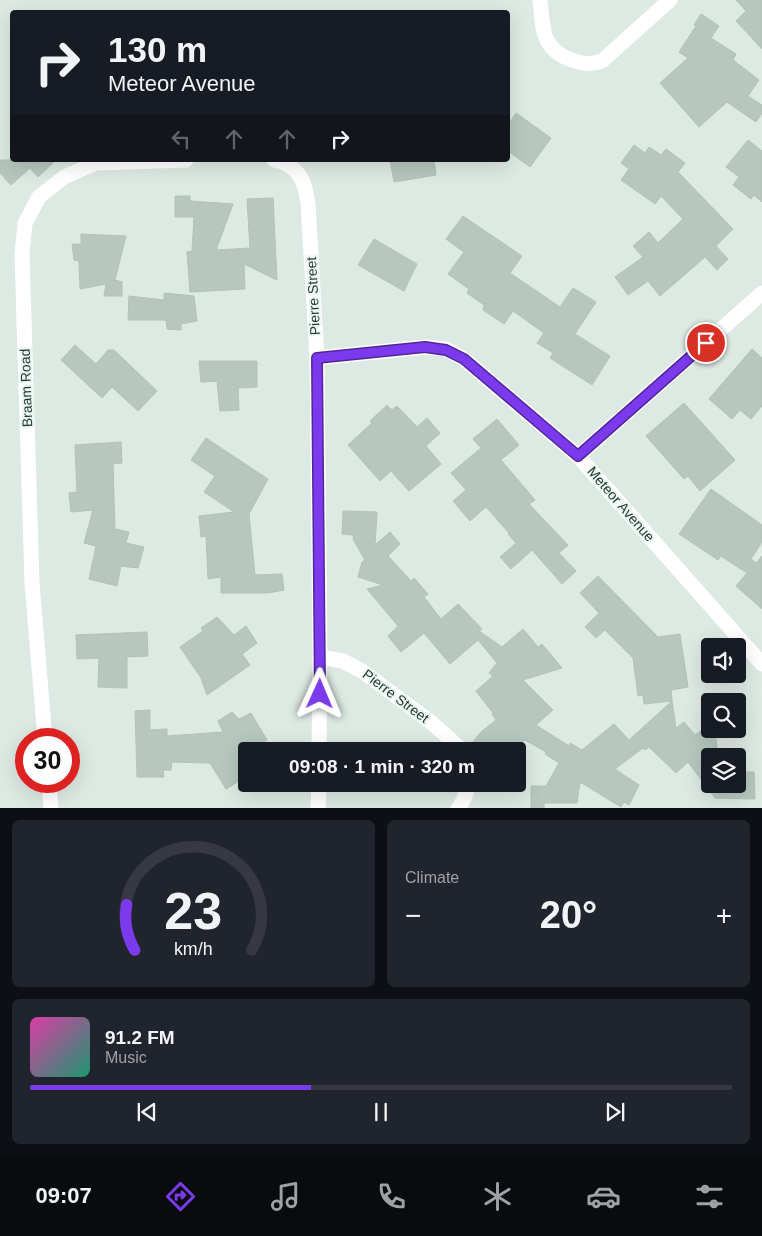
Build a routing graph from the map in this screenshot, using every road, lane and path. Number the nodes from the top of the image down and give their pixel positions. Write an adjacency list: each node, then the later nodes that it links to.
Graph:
1 (540, 0): 2 (street)
2 (670, 0)
3 (96, 162): 10 (street, Braam Road)
4 (282, 162): 6 (street, Pierre Street)
5 (762, 293): 7 (street)
6 (317, 358): 7 (street, Meteor Avenue); 8 (street, Pierre Street)
7 (578, 456): 9 (street, Meteor Avenue)
8 (320, 657): 11 (street, Pierre Street); 12 (street, Pierre Street)
9 (762, 664)
10 (44, 728)
11 (319, 742)
12 (453, 742)
13 (319, 792): 17 (street)
14 (466, 792): 18 (street)
15 (50, 793): 16 (street)
16 (52, 808)
17 (318, 808)
18 (458, 808)

